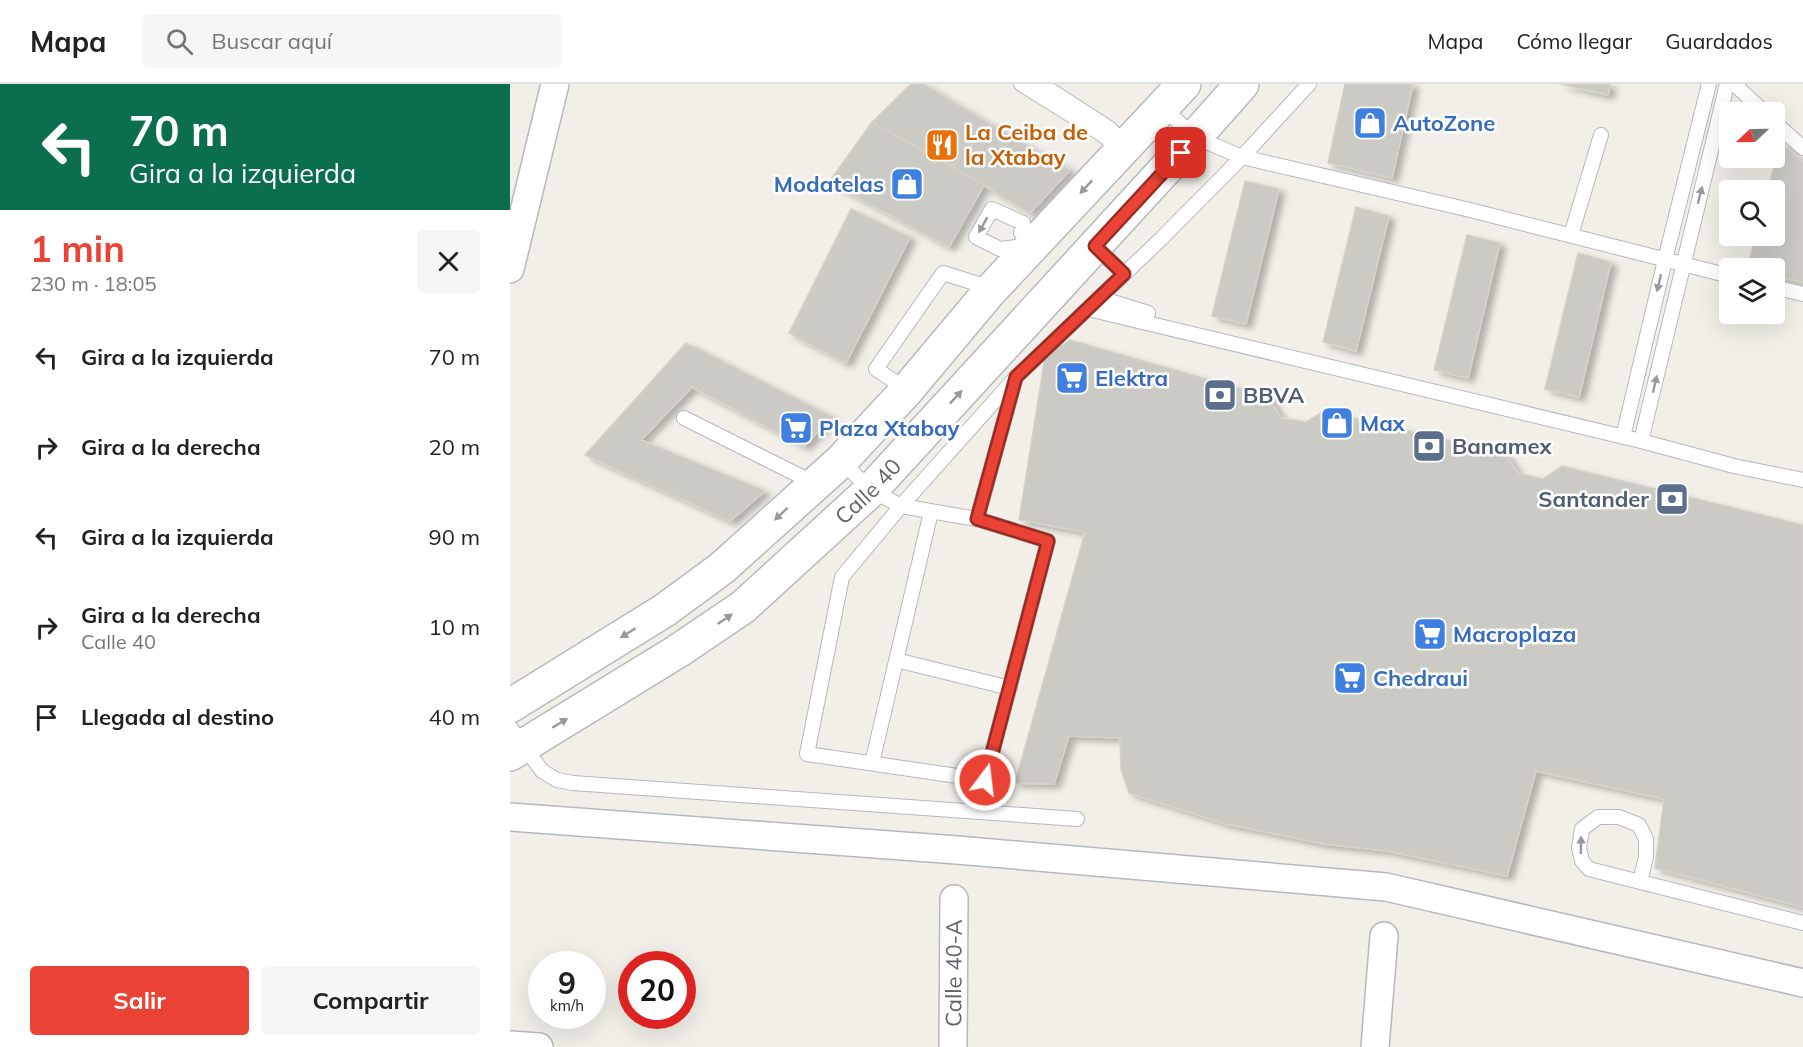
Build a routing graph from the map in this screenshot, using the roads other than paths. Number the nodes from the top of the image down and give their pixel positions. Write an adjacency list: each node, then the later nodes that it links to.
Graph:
1 (555, 84): 22 (street)
2 (1021, 84): 15 (lane)
3 (1041, 84): 15 (lane)
4 (1184, 84): 11 (main road, Calle 40)
5 (1242, 84): 14 (main road, Calle 40)
6 (1309, 84): 17 (lane)
7 (1709, 84): 20 (lane)
8 (1727, 84): 21 (lane, one-way to 8)
9 (1734, 84): 10 (lane)
10 (1753, 102)
11 (1163, 108): 14 (lane); 15 (main road, Calle 40)
12 (1785, 132): 16 (lane)
13 (1602, 135): 18 (lane)
14 (1196, 137): 17 (lane); 19 (main road, Calle 40)
15 (1123, 148): 26 (main road, Calle 40, one-way to 26)
16 (1803, 148)
17 (1242, 157): 18 (lane); 24 (lane)
18 (1571, 235): 20 (lane)
19 (1095, 246): 24 (lane); 39 (main road, Calle 40, one-way to 19)
20 (1665, 260): 21 (lane); 34 (lane, one-way to 34)
21 (1683, 265): 23 (lane); 35 (lane, one-way to 21)
22 (510, 269)
23 (1719, 273)
24 (1124, 274): 28 (lane)
25 (1785, 290): 27 (lane)
26 (990, 291): 32 (main road, Calle 40); 32 (lane)
27 (1803, 294)
28 (1100, 298): 29 (lane); 30 (lane)
29 (1089, 309): 31 (lane); 34 (lane)
30 (1148, 313)
31 (1016, 377): 40 (lane); 42 (lane)
32 (907, 390): 36 (main road, Calle 40)
33 (684, 418): 38 (lane)
34 (1623, 437): 35 (lane)
35 (1641, 441): 37 (lane)
36 (841, 461): 38 (main road, Calle 40); 39 (lane)
37 (1803, 480)
38 (812, 485): 45 (main road, Calle 40, one-way to 45)
39 (871, 490): 40 (lane); 46 (main road, Calle 40, one-way to 39)
40 (901, 506): 41 (lane); 47 (lane)
41 (931, 512): 42 (lane); 43 (lane)
42 (977, 519): 44 (lane)
43 (896, 660): 44 (lane); 47 (lane)
44 (1010, 688): 47 (lane)
45 (510, 706)
46 (515, 742): 49 (lane)
47 (872, 764)
48 (510, 817): 54 (street)
49 (1077, 819)
50 (1640, 882): 50 (lane, one-way to 50); 52 (lane)
51 (954, 899): 57 (street, Calle 40-A)
52 (1803, 923)
53 (1384, 936): 58 (street)
54 (1803, 983)
55 (510, 1045): 56 (street)
56 (539, 1047)
57 (953, 1047)
58 (1375, 1047)

